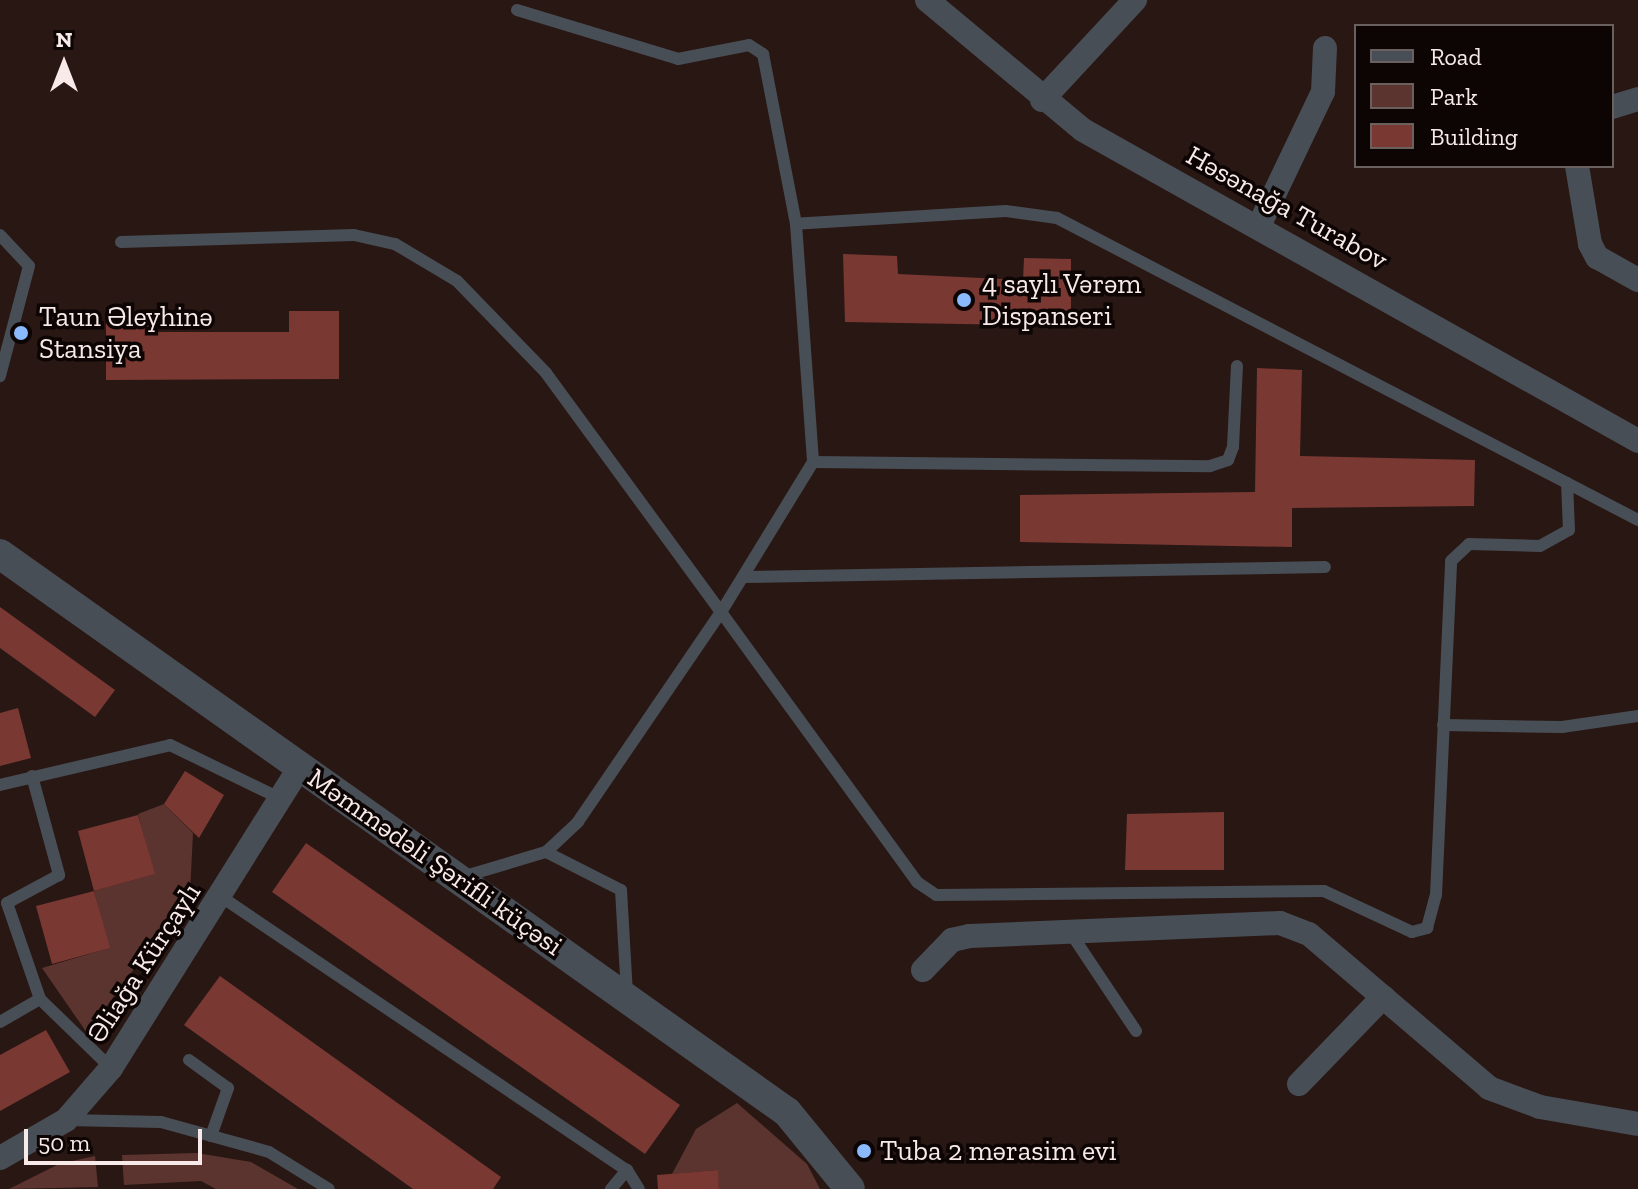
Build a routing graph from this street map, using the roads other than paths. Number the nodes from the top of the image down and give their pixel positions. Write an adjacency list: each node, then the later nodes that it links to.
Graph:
1 (927, 0): 6 (street, Həsənağa Turabov)
2 (1135, 0): 6 (street)
3 (517, 10): 9 (lane)
4 (1325, 48): 10 (street)
5 (1638, 99): 7 (street)
6 (1042, 100): 10 (street, Həsənağa Turabov)
7 (1614, 106)
8 (1577, 168): 13 (street)
9 (796, 224): 17 (lane); 18 (lane)
10 (1259, 226): 16 (street, Həsənağa Turabov)
11 (0, 235): 15 (lane)
12 (121, 242): 23 (lane)
13 (1638, 280)
14 (1237, 366): 17 (lane)
15 (0, 376)
16 (1638, 441)
17 (813, 462): 22 (lane)
18 (1567, 483): 19 (lane); 25 (lane)
19 (1638, 520)
20 (0, 554): 26 (street, Məmmədəli Şərifli küçəsi)
21 (1325, 567): 22 (lane)
22 (743, 577): 23 (lane)
23 (721, 612): 25 (lane); 30 (lane)
24 (1638, 716): 25 (lane)
25 (1443, 725)
26 (300, 767): 29 (street, Əliağa Kürçaylı); 31 (street, Məmmədəli Şərifli küçəsi)
27 (32, 776): 28 (lane); 29 (lane); 37 (lane)
28 (0, 785)
29 (281, 799): 32 (street, Əliağa Kürçaylı)
30 (546, 852): 31 (lane); 36 (lane)
31 (458, 878): 36 (street, Məmmədəli Şərifli küçəsi)
32 (223, 898): 41 (street, Əliağa Kürçaylı); 47 (lane)
33 (1070, 932): 34 (street); 35 (street); 39 (lane)
34 (923, 970)
35 (1383, 997): 42 (street); 44 (street)
36 (627, 998): 51 (street, Məmmədəli Şərifli küçəsi)
37 (40, 999): 38 (lane); 41 (lane)
38 (0, 1022)
39 (1136, 1031)
40 (189, 1060): 45 (lane)
41 (111, 1068): 43 (street, Əliağa Kürçaylı)
42 (1299, 1084)
43 (66, 1120): 45 (lane); 46 (street, Əliağa Kürçaylı)
44 (1638, 1124)
45 (211, 1136): 48 (lane)
46 (0, 1158)
47 (627, 1170): 49 (lane); 50 (lane)
48 (329, 1189)
49 (611, 1189)
50 (639, 1189)
51 (850, 1189)

